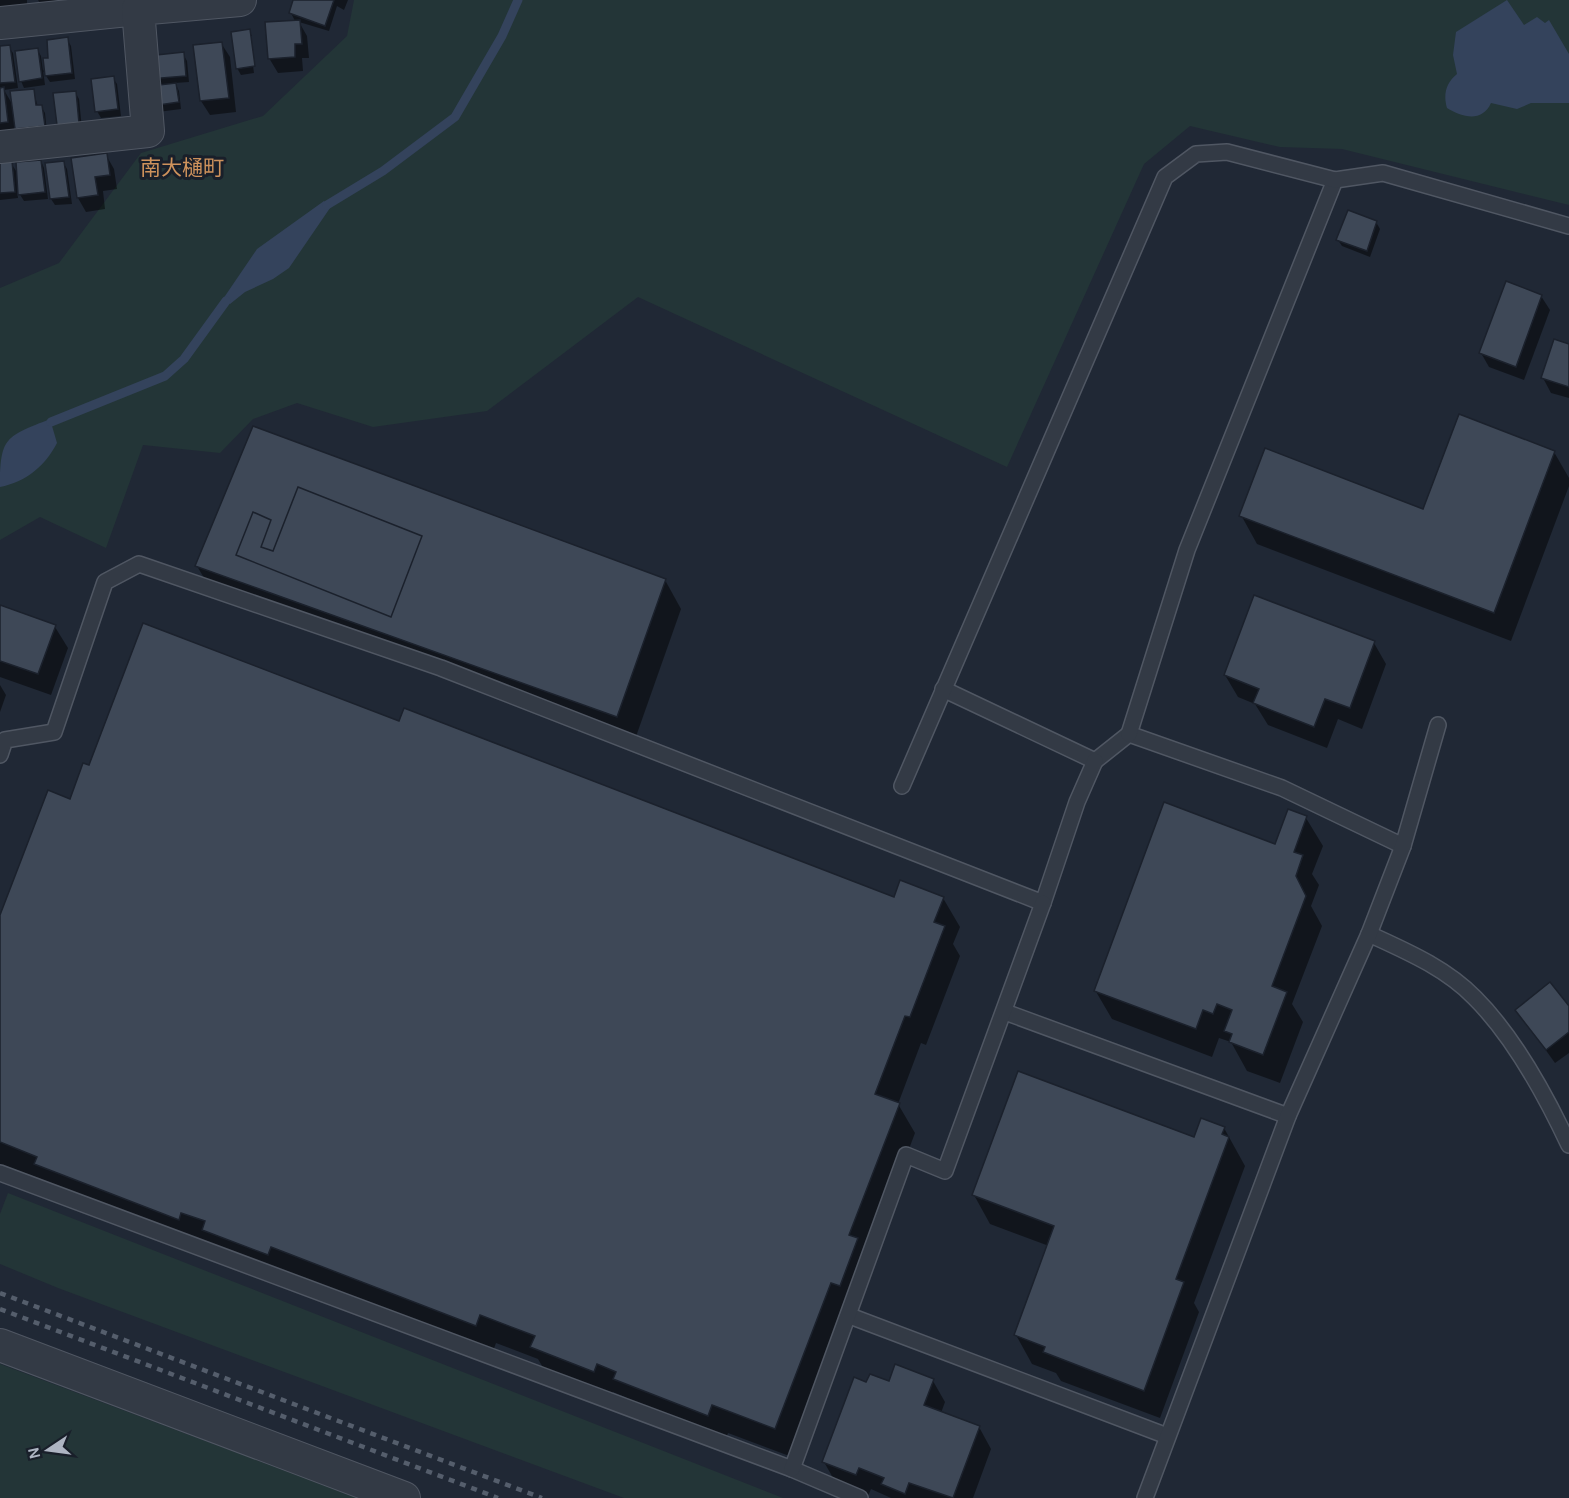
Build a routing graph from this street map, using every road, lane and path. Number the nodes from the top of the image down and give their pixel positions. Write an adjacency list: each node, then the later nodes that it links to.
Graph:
1 (240, 0): 2 (street)
2 (138, 9): 3 (street); 4 (street)
3 (0, 23)
4 (0, 147)
5 (1335, 180): 6 (lane); 7 (lane); 9 (lane)
6 (1569, 226)
7 (943, 689): 11 (lane); 12 (lane)
8 (1438, 725): 13 (lane)
9 (1129, 734): 11 (lane); 13 (lane)
10 (0, 755): 14 (lane)
11 (1095, 761): 14 (lane)
12 (902, 786)
13 (1404, 846): 15 (lane)
14 (1043, 903): 16 (lane)
15 (1369, 934): 17 (lane); 18 (lane)
16 (1005, 1012): 17 (lane); 20 (lane)
17 (1288, 1116): 22 (lane)
18 (1569, 1145)
19 (0, 1173): 23 (lane)
20 (850, 1316): 22 (lane); 23 (lane)
21 (0, 1345): 24 (street)
22 (1167, 1436): 26 (lane)
23 (792, 1469): 25 (lane)
24 (404, 1498)
25 (860, 1498)
26 (1145, 1498)

